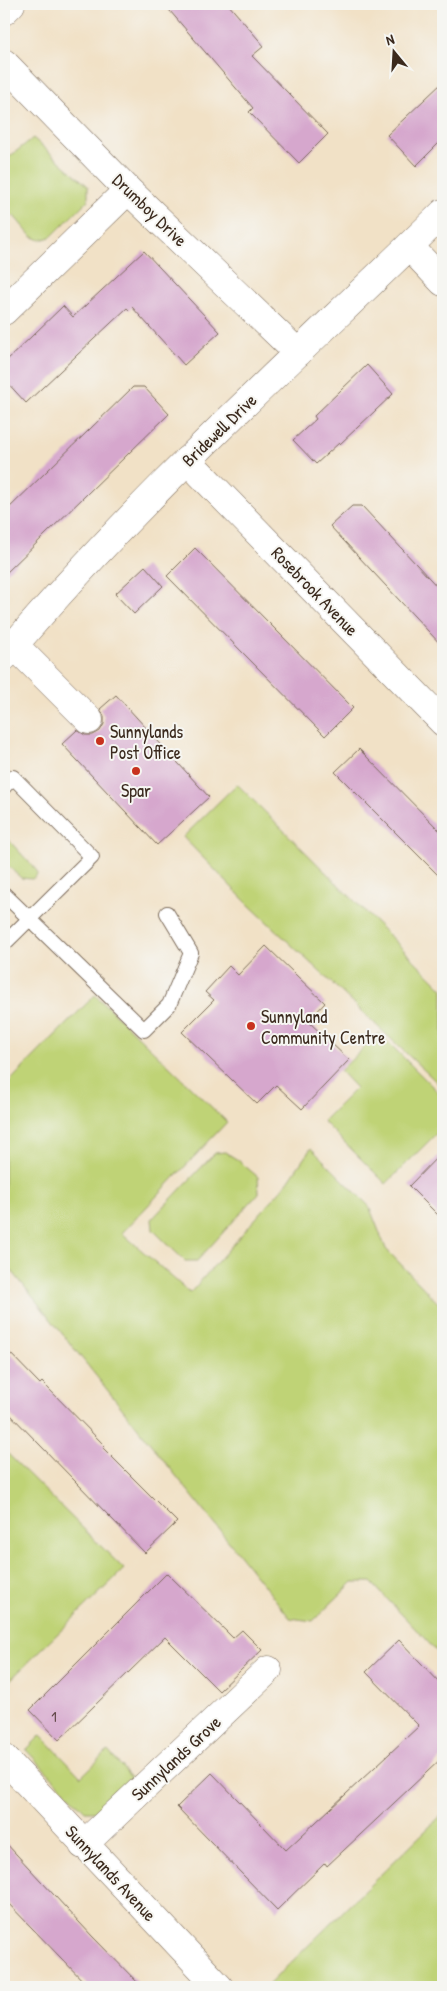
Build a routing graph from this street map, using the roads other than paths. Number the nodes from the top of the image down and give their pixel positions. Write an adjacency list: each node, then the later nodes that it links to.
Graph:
1 (11, 4): 2 (street)
2 (4, 11)
3 (4, 63): 4 (street, Drumboy Drive)
4 (128, 190): 8 (street); 9 (street, Drumboy Drive)
5 (443, 212): 6 (street, Bridewell Drive)
6 (409, 246): 7 (street); 9 (street, Bridewell Drive)
7 (443, 282)
8 (4, 311)
9 (298, 354): 10 (street, Bridewell Drive)
10 (187, 460): 11 (street, Bridewell Drive); 13 (street, Rosebrook Avenue)
11 (9, 651): 12 (street)
12 (89, 720)
13 (443, 722)
14 (4, 786): 17 (lane)
15 (4, 894): 17 (lane)
16 (167, 913): 17 (lane)
17 (29, 919): 18 (lane)
18 (4, 944)
19 (268, 1670): 21 (street, Sunnylands Grove)
20 (4, 1758): 21 (street, Sunnylands Avenue)
21 (83, 1845): 22 (street, Sunnylands Avenue)
22 (219, 1987)

